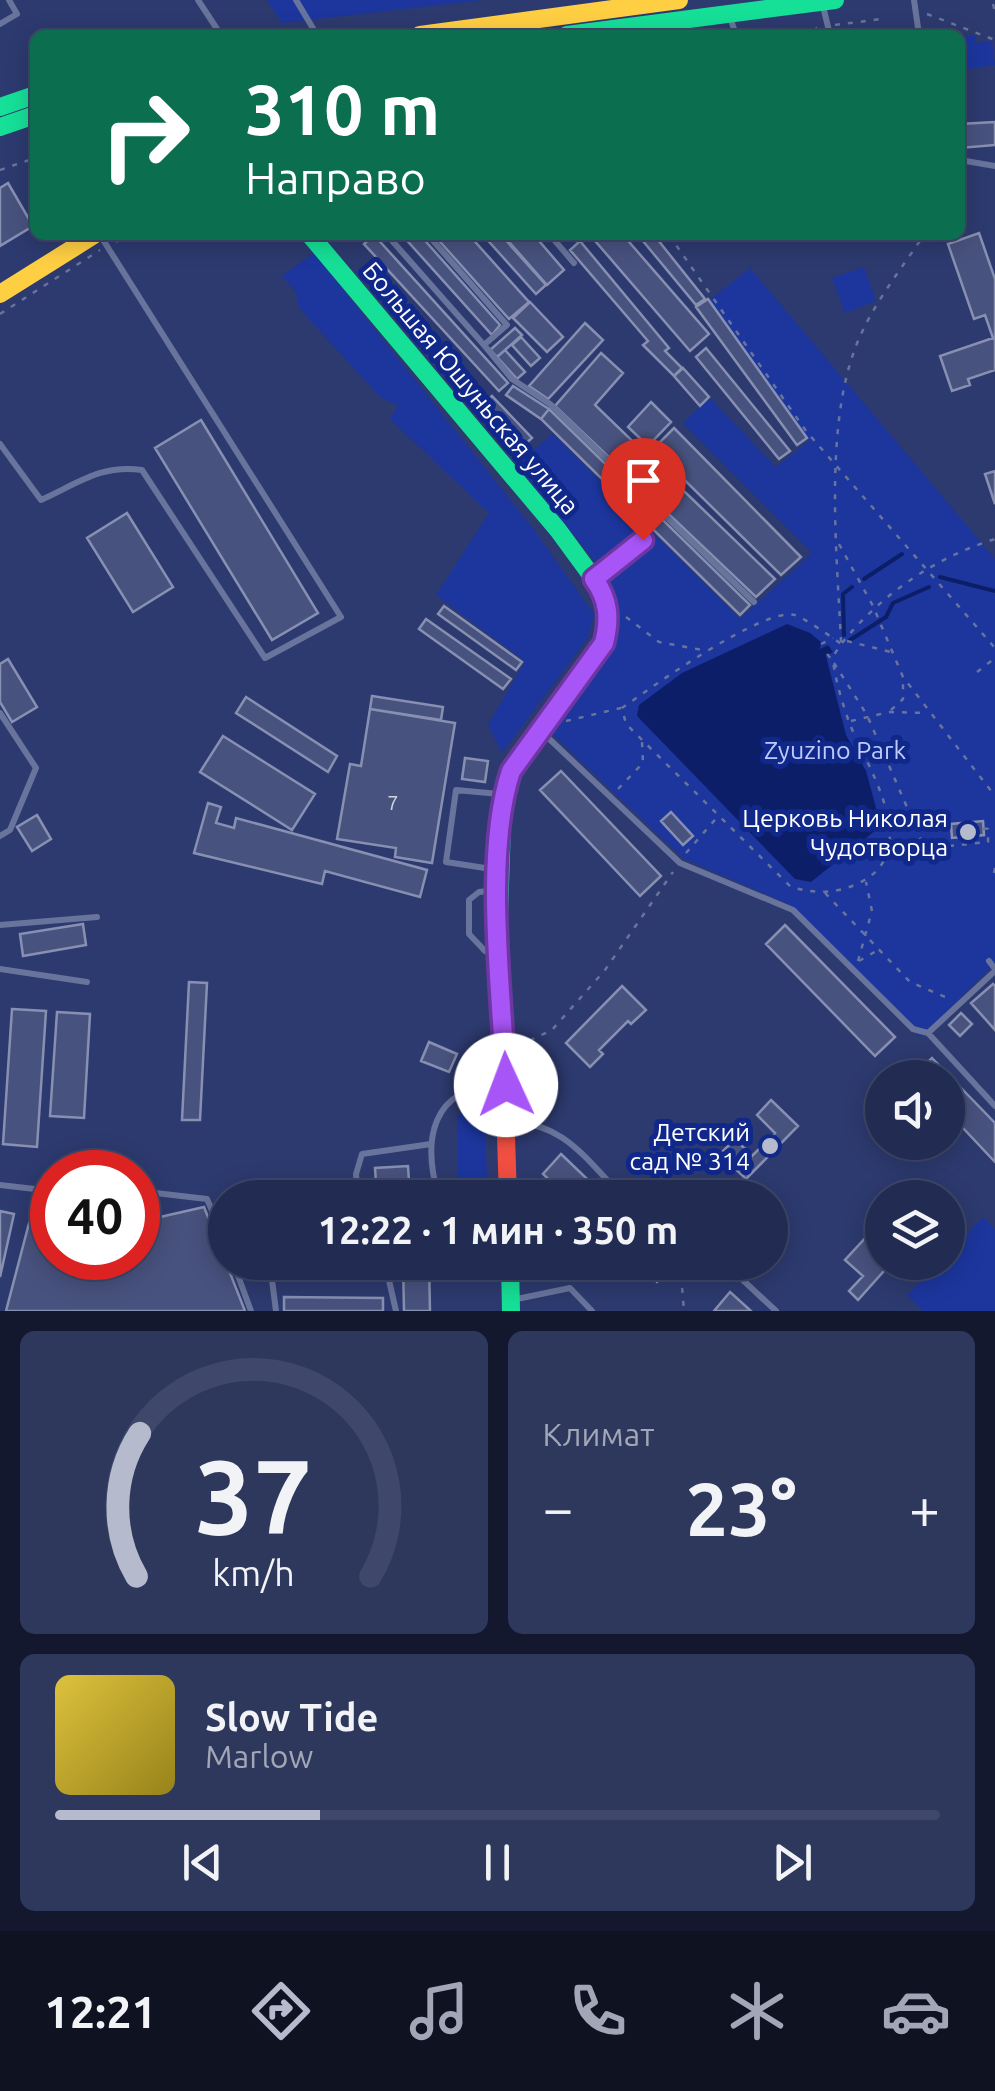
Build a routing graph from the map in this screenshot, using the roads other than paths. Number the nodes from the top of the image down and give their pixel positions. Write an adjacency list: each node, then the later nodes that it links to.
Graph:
1 (8, 0): 8 (lane)
2 (198, 0): 9 (lane)
3 (296, 0): 10 (lane)
4 (679, 0): 11 (street)
5 (914, 0): 15 (lane)
6 (828, 1): 7 (street); 14 (lane)
7 (728, 13): 12 (street); 13 (lane)
8 (0, 24)
9 (217, 30)
10 (313, 30)
11 (457, 30)
12 (605, 30)
13 (734, 30)
14 (830, 30)
15 (919, 30)
16 (30, 97): 17 (street)
17 (0, 107)
18 (30, 117): 19 (street)
19 (0, 126)
20 (965, 161): 21 (lane)
21 (995, 166)
22 (98, 240): 29 (street)
23 (101, 240): 31 (lane)
24 (316, 240): 33 (street, Большая Юшуньская улица)
25 (391, 240): 30 (lane)
26 (432, 240): 30 (lane)
27 (554, 240): 28 (lane)
28 (574, 263)
29 (0, 294)
30 (484, 346): 34 (lane)
31 (0, 444)
32 (643, 540): 33 (lane)
33 (594, 579): 36 (street, Большая Юшуньская улица)
34 (754, 602)
35 (0, 713): 38 (lane)
36 (545, 736): 37 (street, Большая Юшуньская улица); 47 (lane)
37 (503, 794): 39 (street, Большая Юшуньская улица); 39 (lane)
38 (0, 836)
39 (498, 880): 42 (street, Большая Юшуньская улица); 42 (lane)
40 (97, 917): 41 (lane)
41 (0, 924)
42 (501, 954): 48 (street, Большая Юшуньская улица)
43 (989, 961): 45 (lane)
44 (0, 970): 46 (lane)
45 (995, 970): 47 (lane)
46 (87, 982)
47 (928, 1033): 49 (lane)
48 (506, 1085): 50 (street, Большая Юшуньская улица); 51 (lane)
49 (995, 1106)
50 (506, 1126): 54 (street, Большая Юшуньская улица); 55 (lane)
51 (431, 1144): 52 (lane); 53 (lane)
52 (356, 1180)
53 (436, 1180)
54 (508, 1180)
55 (606, 1180)
56 (0, 1185): 57 (lane)
57 (30, 1188)
58 (160, 1193): 59 (lane)
59 (208, 1200)
60 (240, 1280): 64 (lane)
61 (510, 1280): 63 (street)
62 (743, 1280): 68 (lane)
63 (511, 1306): 67 (lane)
64 (251, 1311)
65 (276, 1311): 66 (lane)
66 (396, 1311)
67 (592, 1311)
68 (776, 1311)

